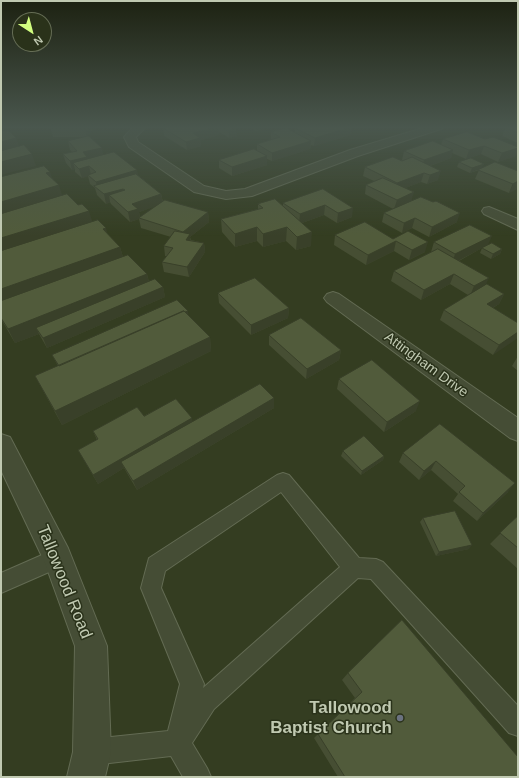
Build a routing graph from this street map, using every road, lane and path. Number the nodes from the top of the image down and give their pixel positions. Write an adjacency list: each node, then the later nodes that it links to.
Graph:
1 (163, 163): 2 (street)
2 (328, 163)
3 (489, 211): 4 (street)
4 (518, 225)
5 (333, 298): 6 (street, Attingham Drive)
6 (518, 431)
7 (1, 444): 8 (street, Tallowood Road)
8 (58, 558): 10 (lane); 13 (street, Tallowood Road)
9 (354, 568): 11 (lane); 12 (lane); 12 (lane)
10 (1, 583)
11 (518, 724)
12 (177, 743): 13 (lane); 14 (lane)
13 (89, 764)
14 (198, 777)

